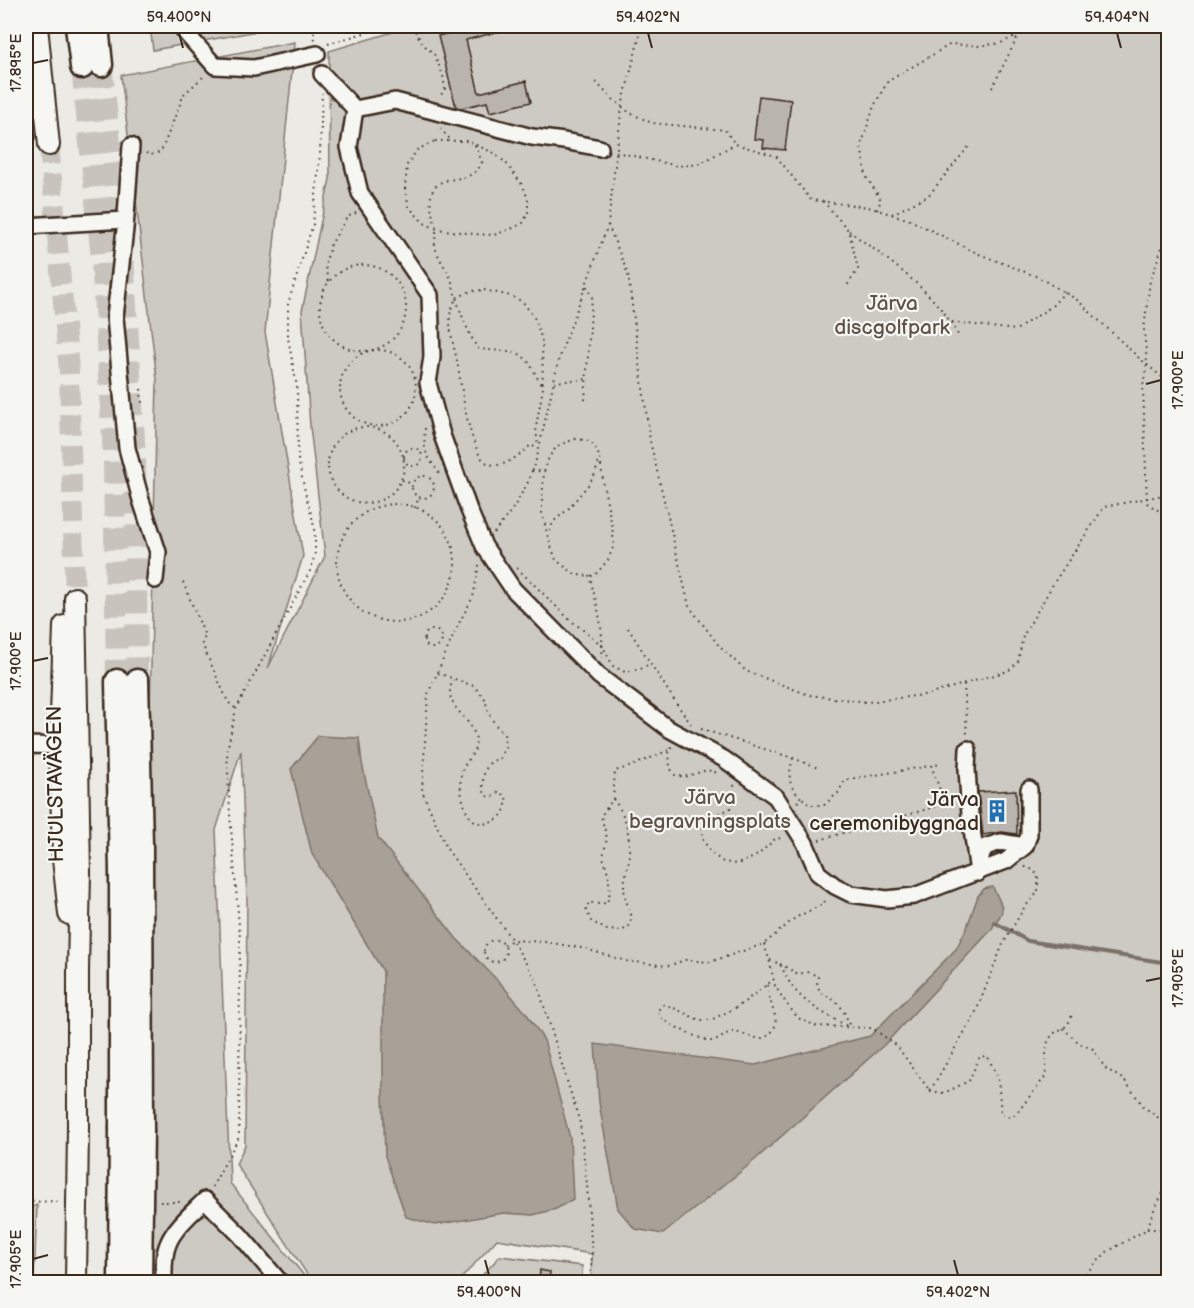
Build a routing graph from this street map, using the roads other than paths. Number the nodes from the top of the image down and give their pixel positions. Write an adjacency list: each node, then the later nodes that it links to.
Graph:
1 (37, 26): 6 (main road)
2 (77, 26): 3 (highway)
3 (97, 26)
4 (184, 31): 5 (street)
5 (322, 49)
6 (26, 62)
7 (322, 74): 8 (street)
8 (355, 110): 10 (street); 21 (street)
9 (131, 146): 11 (street)
10 (600, 148)
11 (125, 220): 12 (street); 13 (street)
12 (26, 226)
13 (155, 580)
14 (70, 598): 17 (main road, HJULSTAVÄGEN)
15 (127, 681): 22 (highway)
16 (26, 745): 17 (street)
17 (69, 746): 23 (main road, HJULSTAVÄGEN, bridge)
18 (968, 749): 21 (street)
19 (1029, 789): 20 (street)
20 (1025, 846): 21 (street); 21 (street)
21 (977, 870)
22 (131, 1128): 24 (highway, bridge); 25 (highway, bridge)
23 (76, 1282)
24 (120, 1282)
25 (140, 1282)
26 (165, 1282): 27 (street)
27 (280, 1282)

